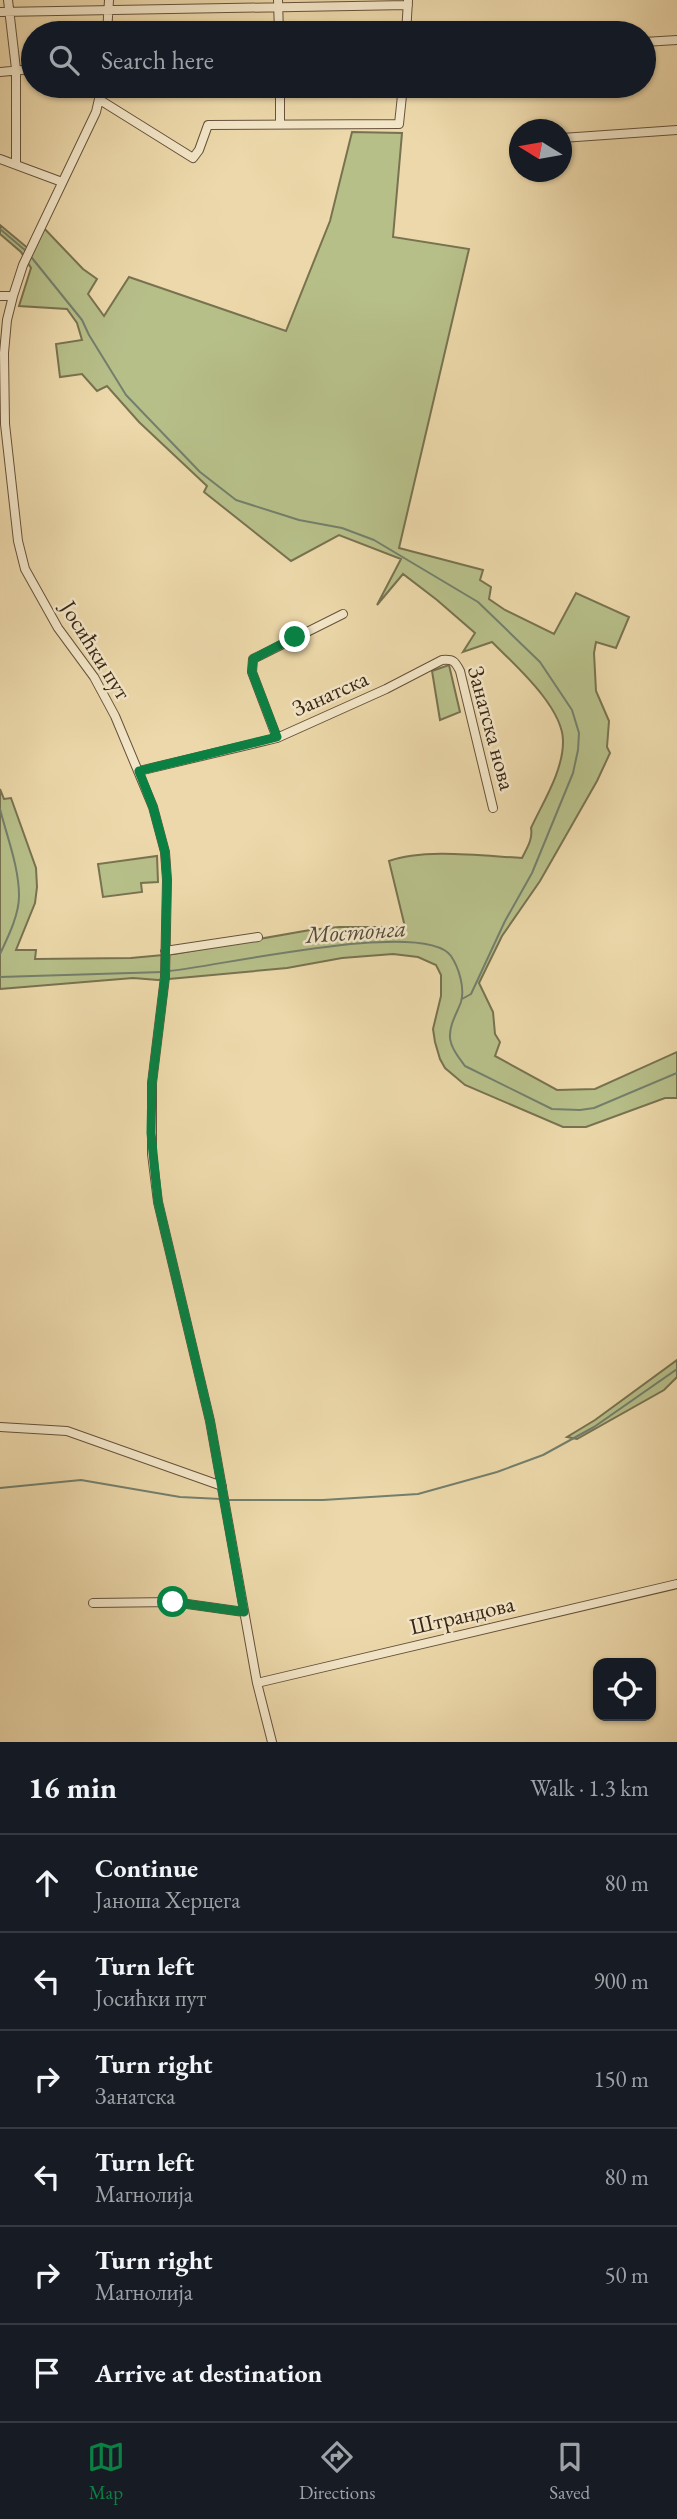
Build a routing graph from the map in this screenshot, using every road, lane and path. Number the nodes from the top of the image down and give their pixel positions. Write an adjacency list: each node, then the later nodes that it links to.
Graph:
1 (8, 0): 6 (street)
2 (110, 0): 5 (street)
3 (408, 3): 4 (street); 8 (street)
4 (278, 4): 5 (street)
5 (109, 11): 6 (street); 7 (street)
6 (5, 12): 11 (street)
7 (108, 21)
8 (407, 21)
9 (677, 40): 10 (street)
10 (656, 41)
11 (16, 69): 12 (street); 13 (street); 21 (street)
12 (21, 69)
13 (0, 72)
14 (280, 98): 17 (street)
15 (402, 98): 17 (street)
16 (100, 100): 17 (street); 22 (street, Јосићки пут)
17 (280, 124)
18 (677, 130): 19 (street)
19 (572, 137)
20 (0, 159): 21 (street)
21 (16, 164): 22 (street)
22 (62, 182): 24 (street, Јосићки пут)
23 (0, 296): 24 (street)
24 (13, 296): 25 (street, Јосићки пут)
25 (2, 353): 26 (street, Јосићки пут)
26 (2, 424): 30 (street, Јосићки пут)
27 (343, 614): 29 (street)
28 (451, 659): 29 (street, Занатска); 31 (street, Занатска нова)
29 (277, 737): 30 (street, Занатска)
30 (139, 771): 33 (street, Јосићки пут)
31 (493, 808)
32 (258, 937): 33 (street)
33 (165, 954): 35 (street, Јосићки пут)
34 (0, 1427): 35 (street)
35 (223, 1489): 38 (street, Јосићки пут)
36 (677, 1584): 39 (street, Штрандова)
37 (93, 1603): 38 (street)
38 (244, 1612): 39 (street, Јосићки пут)
39 (257, 1683): 40 (street, Јосићки пут)
40 (272, 1742)

